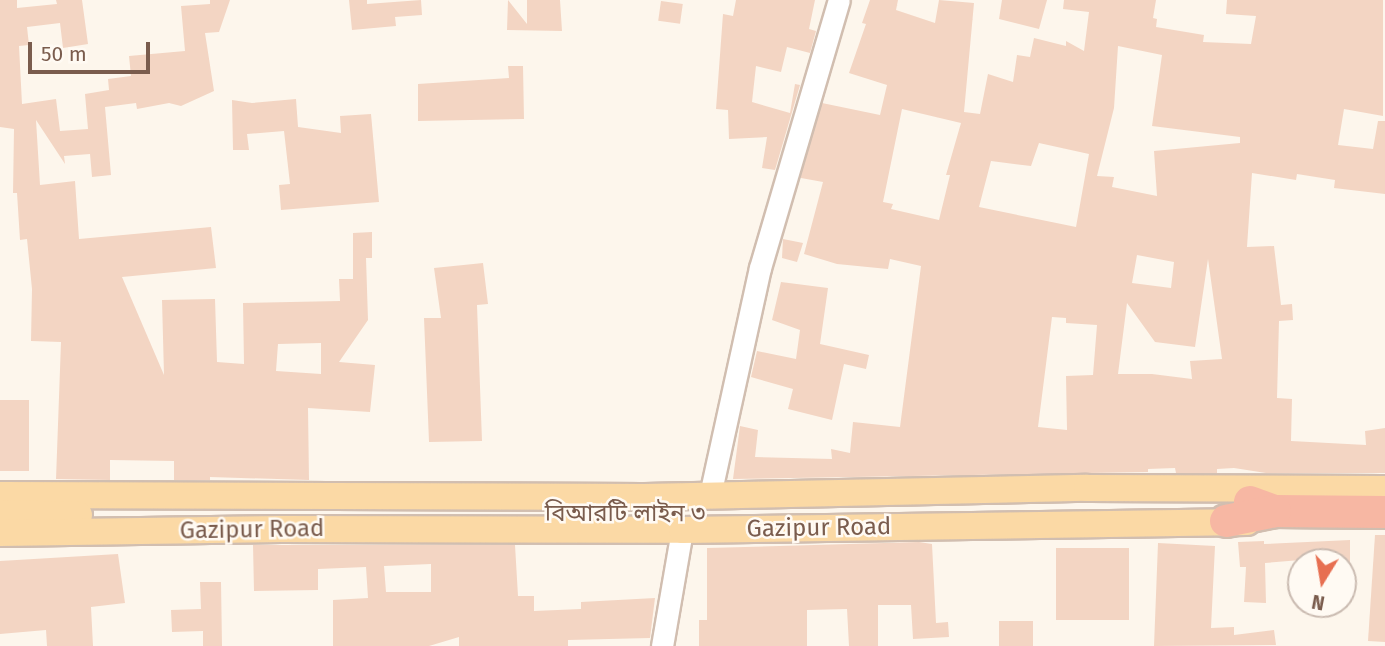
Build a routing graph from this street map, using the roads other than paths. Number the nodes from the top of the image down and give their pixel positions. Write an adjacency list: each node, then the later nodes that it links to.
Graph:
1 (839, 0): 4 (street)
2 (1385, 489): 4 (main road, Gazipur Road)
3 (0, 495): 4 (main road, Gazipur Road)
4 (710, 495)
5 (1385, 499): 6 (highway, বিআরটি লাইন ৩)
6 (1250, 512): 7 (highway, বিআরটি লাইন ৩); 8 (main road, বিআরটি লাইন ৩); 9 (main road, Gazipur Road); 10 (main road, Gazipur Road)
7 (1385, 512)
8 (0, 513)
9 (1385, 526)
10 (682, 530): 11 (main road, Gazipur Road); 12 (street)
11 (0, 533)
12 (662, 646)

